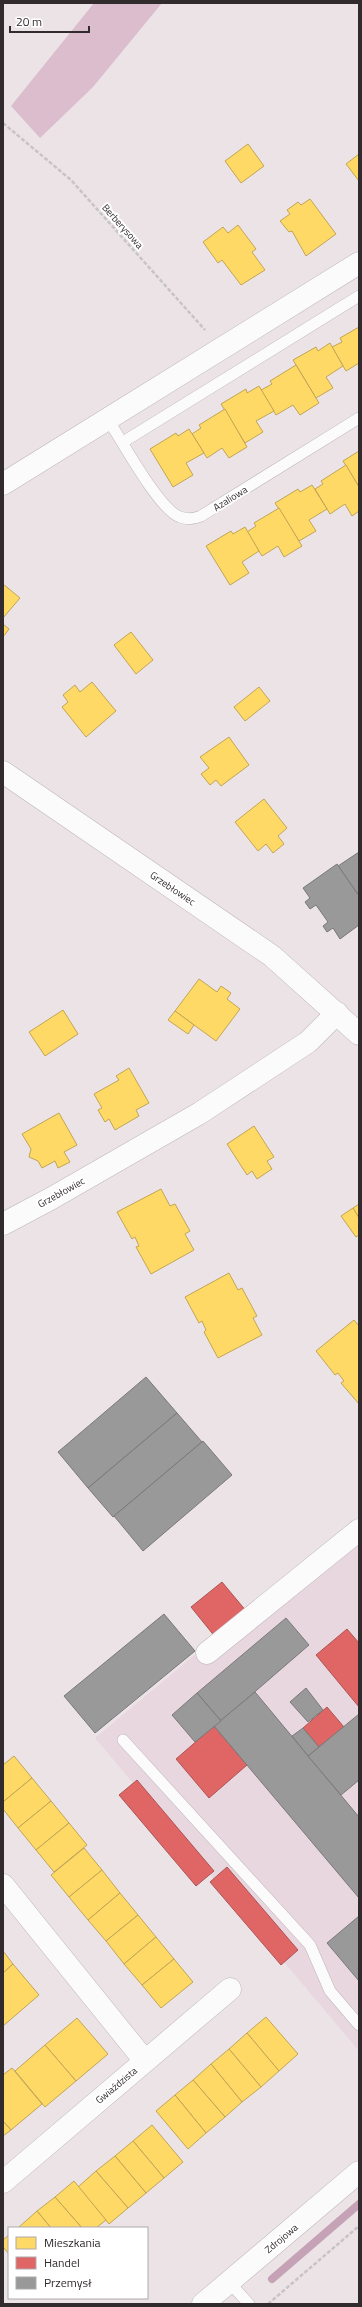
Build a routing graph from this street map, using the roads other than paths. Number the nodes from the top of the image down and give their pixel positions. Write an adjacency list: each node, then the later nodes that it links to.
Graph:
1 (359, 262): 3 (street)
2 (359, 296): 5 (lane)
3 (108, 418): 5 (lane, Azaliowa); 6 (street)
4 (359, 418): 5 (lane, Azaliowa)
5 (123, 442)
6 (3, 484)
7 (3, 772): 8 (street, Grzebłowiec)
8 (337, 1013): 9 (street, Grzebłowiec); 10 (street, Grzebłowiec)
9 (359, 1034)
10 (3, 1224)
11 (359, 1530): 12 (street)
12 (207, 1653)
13 (123, 1740): 16 (lane)
14 (3, 1885): 17 (street)
15 (230, 1989): 17 (street, Gwiaździsta)
16 (359, 2025)
17 (145, 2061): 19 (street, Gwiaździsta)
18 (359, 2172): 20 (street, Zdrojowa)
19 (3, 2182)
20 (229, 2282): 21 (street, Zdrojowa); 22 (lane)
21 (203, 2304)
22 (249, 2304)

